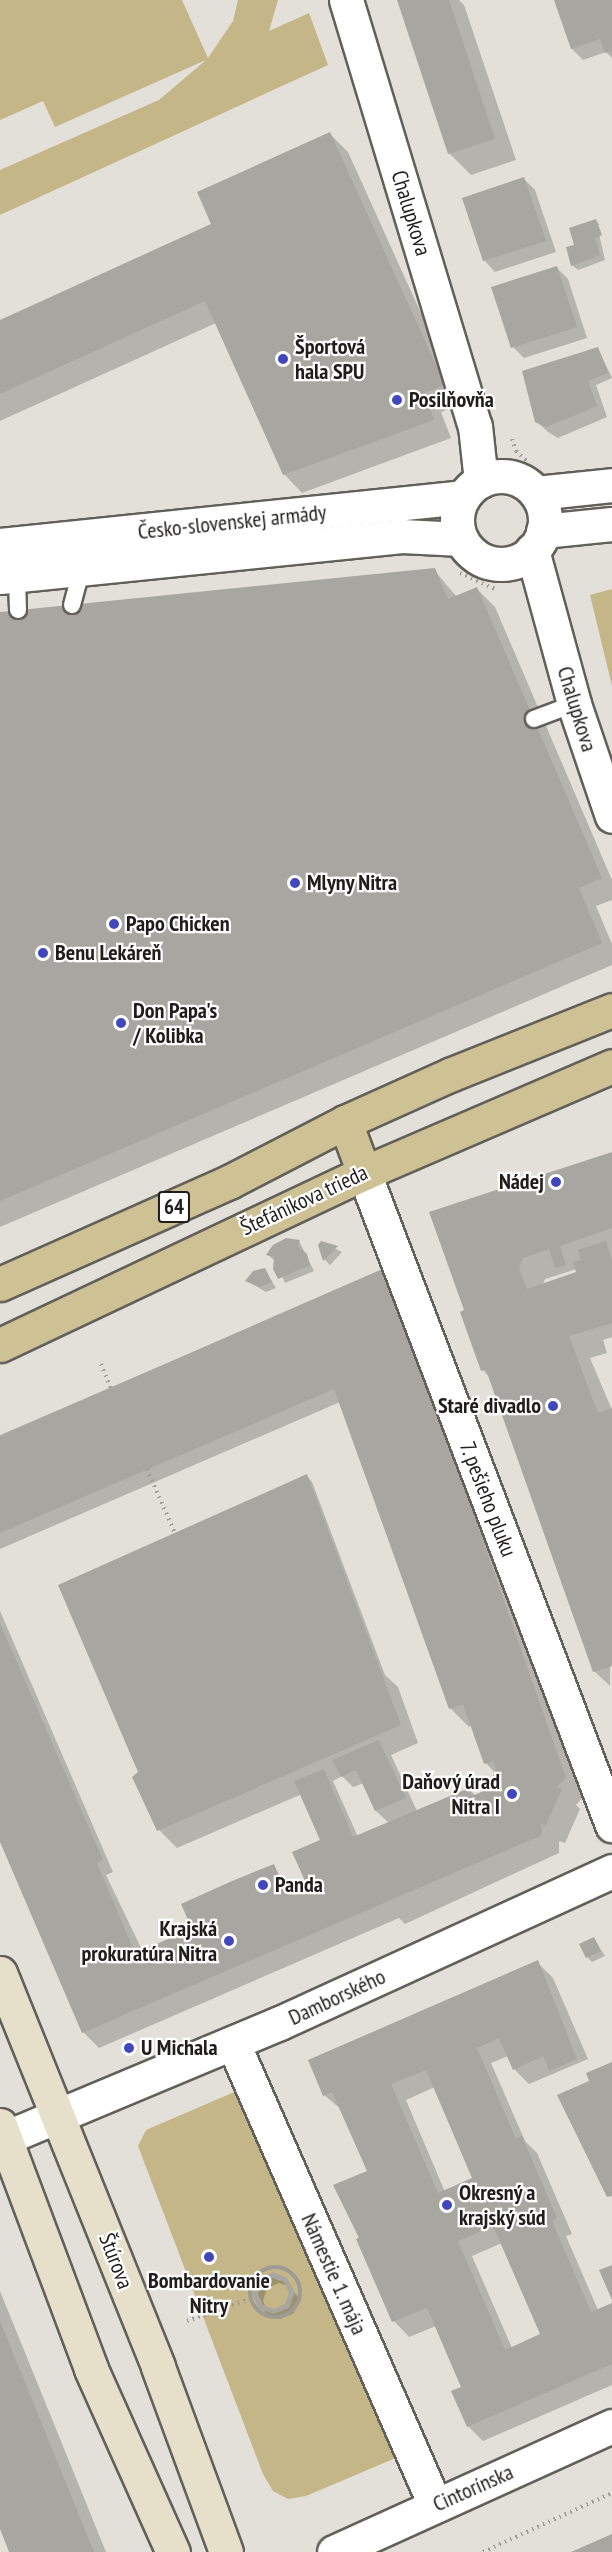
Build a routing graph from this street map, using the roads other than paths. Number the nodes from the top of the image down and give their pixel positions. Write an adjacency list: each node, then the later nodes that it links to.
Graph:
1 (346, 0): 2 (street, Chalupkova)
2 (505, 483): 3 (street, Česko-slovenskej armády); 5 (street, Česko-slovenskej armády); 6 (street); 7 (street)
3 (612, 485)
4 (612, 524): 7 (street)
5 (60, 539): 8 (street, Česko-slovenskej armády); 11 (lane)
6 (461, 539): 9 (street); 10 (street, Česko-slovenskej armády)
7 (538, 541): 9 (street); 14 (street, Chalupkova)
8 (0, 545)
9 (499, 564): 14 (street, Chalupkova)
10 (81, 571): 11 (street, Česko-slovenskej armády); 12 (lane)
11 (9, 576): 13 (lane)
12 (72, 605)
13 (18, 610)
14 (555, 636): 15 (street, Chalupkova)
15 (574, 704): 16 (lane); 17 (street, Chalupkova)
16 (534, 719)
17 (612, 816)
18 (612, 1010): 20 (main road, 64)
19 (612, 1066): 21 (main road, Štefánikova trieda / 64)
20 (345, 1122): 21 (main road); 22 (main road, 64)
21 (364, 1173): 23 (main road, Štefánikova trieda / 64); 24 (street, 7. pešieho pluku)
22 (0, 1284)
23 (0, 1345)
24 (612, 1825)
25 (612, 1871): 27 (street, Damborského)
26 (0, 1973): 28 (main road, Štúrova)
27 (233, 2043): 28 (street, Damborského); 31 (street, Námestie 1. mája)
28 (59, 2115): 29 (street, Damborského); 33 (main road, Štúrova)
29 (2, 2135): 32 (main road)
30 (612, 2426): 31 (street, Cintorínska)
31 (435, 2505): 34 (street, Cintorínska)
32 (173, 2552)
33 (226, 2552)
34 (334, 2552)

